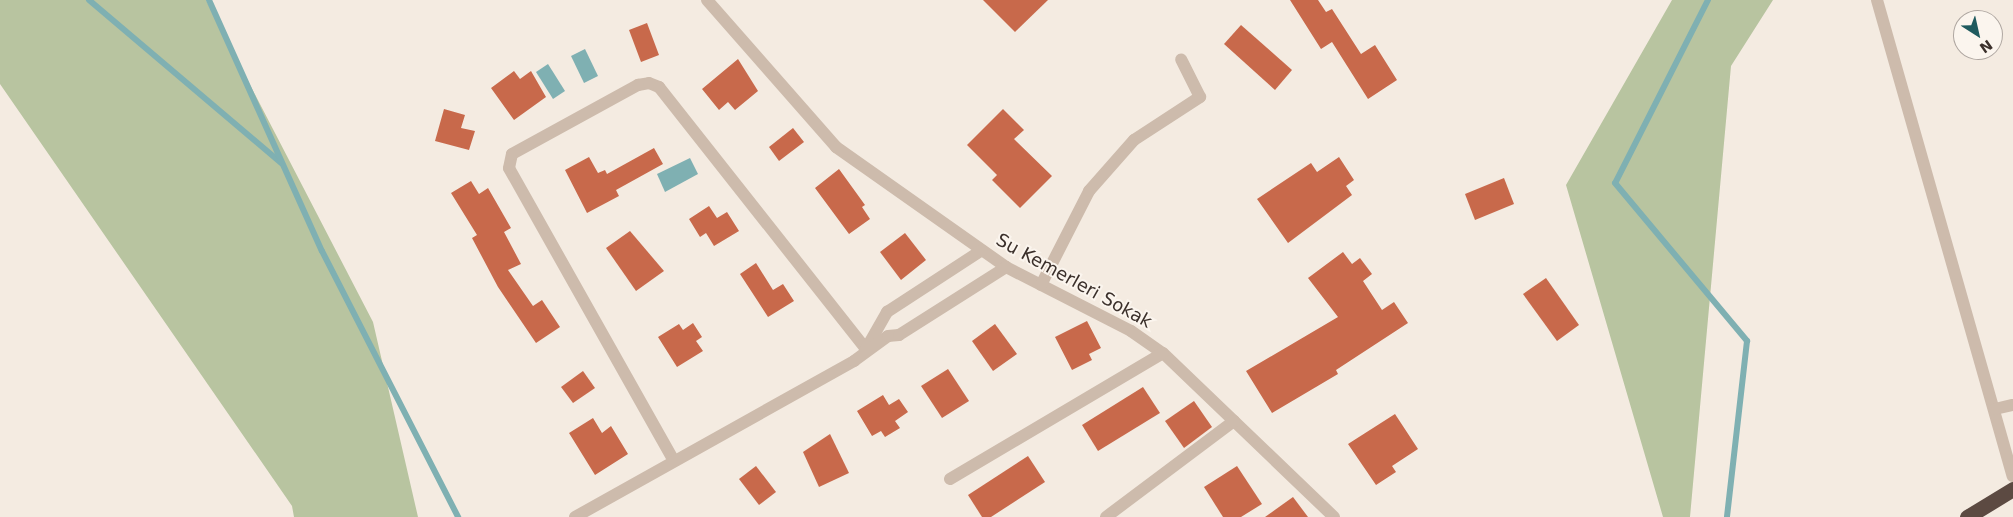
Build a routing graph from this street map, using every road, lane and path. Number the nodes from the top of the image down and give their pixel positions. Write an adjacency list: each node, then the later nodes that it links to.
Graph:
1 (706, 0): 4 (street, Su Kemerleri Sokak)
2 (1877, 0): 10 (street)
3 (1181, 59): 6 (street)
4 (982, 250): 5 (street, Su Kemerleri Sokak); 7 (street)
5 (1006, 267): 6 (street, Su Kemerleri Sokak); 7 (street)
6 (1041, 285): 8 (street, Su Kemerleri Sokak)
7 (866, 349): 12 (street); 12 (street)
8 (1163, 353): 11 (street, Su Kemerleri Sokak); 14 (street)
9 (2013, 405): 10 (street)
10 (1995, 408): 13 (street)
11 (1234, 421): 17 (street); 18 (street, Su Kemerleri Sokak)
12 (674, 462): 16 (street)
13 (2013, 476)
14 (950, 479)
15 (2013, 489): 19 (highway)
16 (575, 517)
17 (1106, 517)
18 (1334, 517)
19 (1967, 517)

